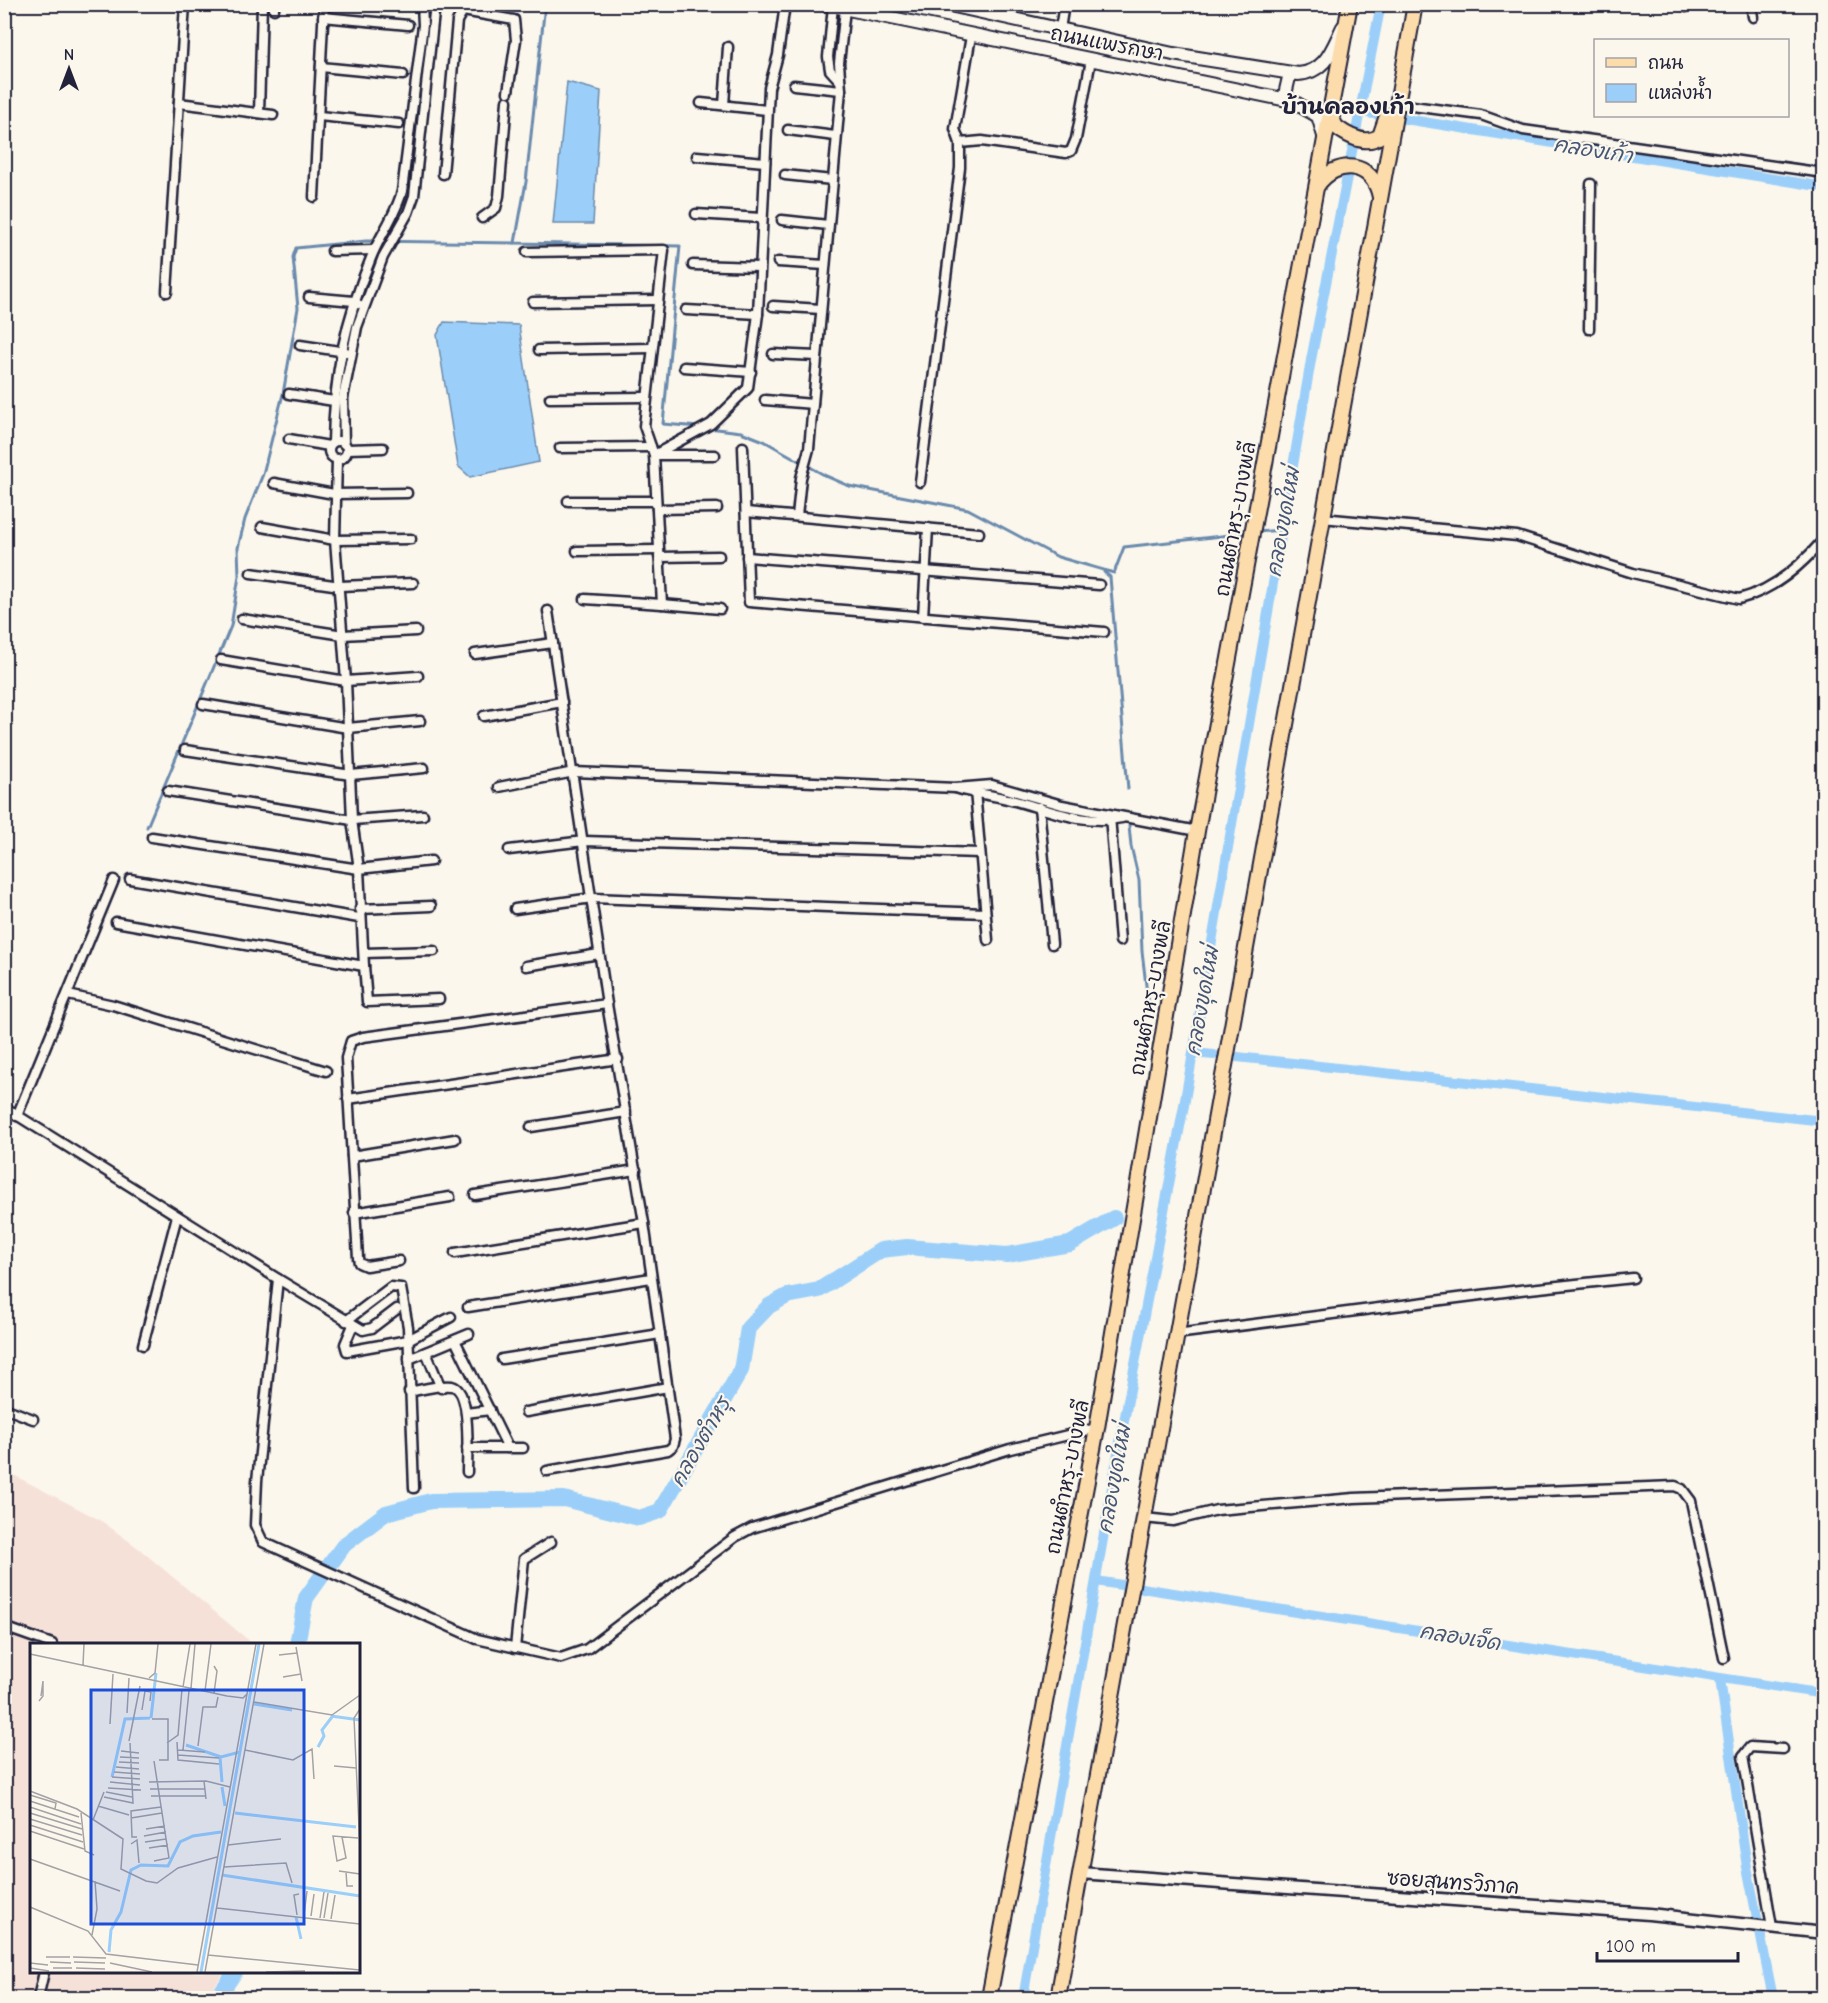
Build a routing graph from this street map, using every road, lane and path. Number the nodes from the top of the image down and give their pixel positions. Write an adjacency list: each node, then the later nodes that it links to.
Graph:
1 (185, 4): 33 (street)
2 (262, 4): 38 (street)
3 (324, 4): 16 (street)
4 (422, 4): 19 (street)
5 (435, 4): 20 (street)
6 (494, 4): 15 (street)
7 (785, 4): 37 (street)
8 (945, 4): 13 (main road, ถนนแพรกษา)
9 (1064, 4): 21 (street)
10 (1414, 4): 36 (main road)
11 (1751, 4): 17 (street)
12 (834, 7): 22 (main road, ถนนแพรกษา); 31 (street)
13 (980, 8): 21 (main road, ถนนแพรกษา)
14 (1350, 8): 26 (main road, ถนนแพรกษา); 42 (main road); 47 (main road, ถนนตำหรุ-บางพลี)
15 (492, 15): 52 (street); 62 (street)
16 (323, 17): 18 (street); 25 (street)
17 (1753, 17)
18 (408, 25)
19 (423, 25): 20 (street); 28 (street)
20 (434, 26): 29 (street)
21 (1060, 30): 26 (main road, ถนนแพรกษา)
22 (970, 36): 24 (main road, ถนนแพรกษา); 48 (street)
23 (728, 47): 35 (street)
24 (1091, 60): 32 (main road, ถนนแพรกษา); 48 (street)
25 (321, 67): 27 (street); 40 (street)
26 (1290, 73): 32 (main road)
27 (404, 75)
28 (416, 76): 29 (street); 43 (street)
29 (427, 78): 45 (street)
30 (794, 85): 31 (street)
31 (841, 86): 46 (street)
32 (1284, 99): 47 (main road, ถนนแพรกษา)
33 (179, 103): 38 (street); 73 (street)
34 (701, 103): 35 (street)
35 (724, 105): 37 (street)
36 (1394, 107): 42 (main road); 51 (street)
37 (767, 110): 50 (street)
38 (259, 113): 39 (street)
39 (273, 115)
40 (319, 116): 41 (street); 59 (street)
41 (399, 124)
42 (1389, 128): 60 (main road)
43 (410, 130): 45 (street); 54 (street)
44 (788, 130): 46 (street)
45 (422, 131): 55 (street)
46 (835, 136): 56 (street)
47 (1324, 140): 58 (main road, ถนนตำหรุ-บางพลี)
48 (960, 143): 108 (street)
49 (697, 156): 50 (street)
50 (765, 162): 63 (street)
51 (1824, 173)
52 (443, 174)
53 (785, 176): 56 (street)
54 (404, 177): 55 (street); 66 (street)
55 (417, 179): 79 (street)
56 (832, 180): 65 (street)
57 (1591, 184): 83 (street)
58 (1316, 188): 60 (main road); 166 (main road, ถนนตำหรุ-บางพลี)
59 (314, 196)
60 (1380, 199): 117 (main road)
61 (696, 214): 63 (street)
62 (482, 218)
63 (762, 218): 72 (street)
64 (782, 220): 65 (street)
65 (828, 225): 71 (street)
66 (375, 249): 67 (street); 76 (street)
67 (332, 251)
68 (526, 252): 75 (street)
69 (778, 262): 71 (street)
70 (693, 265): 72 (street)
71 (825, 265): 80 (street)
72 (759, 267): 82 (street)
73 (167, 292)
74 (309, 297): 76 (street)
75 (658, 300): 77 (street); 85 (street)
76 (354, 301): 79 (street); 87 (street)
77 (533, 302)
78 (773, 306): 80 (street)
79 (364, 308): 88 (street)
80 (821, 309): 90 (street)
81 (686, 310): 82 (street)
82 (758, 314): 92 (street)
83 (1589, 329)
84 (300, 345): 87 (street)
85 (652, 348): 86 (street); 95 (street)
86 (539, 350)
87 (340, 351): 88 (street); 97 (street)
88 (352, 352): 101 (street)
89 (773, 354): 90 (street)
90 (817, 356): 98 (street)
91 (684, 367): 92 (street)
92 (751, 372): 105 (street)
93 (289, 394): 97 (street)
94 (550, 398): 95 (street)
95 (646, 398): 105 (street)
96 (765, 400): 98 (street)
97 (334, 401): 100 (street)
98 (813, 404): 116 (street)
99 (290, 439): 100 (street)
100 (331, 444): 101 (street); 107 (street)
101 (346, 446): 104 (street); 107 (street)
102 (560, 447): 105 (street)
103 (743, 447): 115 (street)
104 (383, 448)
105 (653, 451): 106 (street); 113 (street)
106 (715, 455)
107 (337, 460): 111 (street)
108 (920, 482)
109 (274, 483): 111 (street)
110 (407, 493): 111 (street)
111 (334, 494): 123 (street)
112 (568, 501): 113 (street)
113 (657, 505): 114 (street); 125 (street)
114 (717, 508)
115 (746, 512): 116 (street); 127 (street)
116 (796, 516): 119 (street)
117 (1322, 518): 122 (street); 218 (main road)
118 (262, 527): 123 (street)
119 (928, 528): 120 (street); 128 (street)
120 (979, 533)
121 (411, 539): 123 (street)
122 (1824, 539)
123 (335, 540): 132 (street)
124 (577, 551): 125 (street)
125 (659, 554): 126 (street); 134 (street)
126 (719, 556)
127 (747, 557): 128 (street); 137 (street)
128 (925, 571): 131 (street); 137 (street)
129 (251, 573): 132 (street)
130 (412, 583): 132 (street)
131 (1100, 585)
132 (340, 586): 141 (street)
133 (585, 599): 134 (street)
134 (662, 604): 135 (street)
135 (720, 609)
136 (548, 611): 142 (street)
137 (923, 617): 140 (street)
138 (242, 619): 141 (street)
139 (417, 632): 141 (street)
140 (1104, 632)
141 (343, 635): 146 (street)
142 (553, 643): 143 (street); 147 (street)
143 (475, 654)
144 (221, 660): 146 (street)
145 (418, 676): 146 (street)
146 (346, 681): 151 (street)
147 (562, 702): 149 (street); 154 (street)
148 (203, 704): 151 (street)
149 (484, 716)
150 (420, 721): 151 (street)
151 (348, 728): 155 (street)
152 (185, 750): 155 (street)
153 (424, 768): 155 (street)
154 (574, 772): 157 (street); 158 (street); 168 (street)
155 (351, 775): 165 (street)
156 (974, 785): 158 (street); 160 (street); 161 (street)
157 (499, 786)
158 (956, 788): 160 (street)
159 (168, 791): 165 (street)
160 (975, 795): 162 (street); 170 (street)
161 (1039, 798): 162 (street); 164 (street)
162 (1040, 810): 164 (street); 183 (street)
163 (423, 814): 165 (street)
164 (1110, 817): 166 (street); 182 (street)
165 (352, 820): 172 (street)
166 (1197, 831): 233 (main road, ถนนตำหรุ-บางพลี)
167 (152, 837): 172 (street)
168 (584, 842): 169 (street); 170 (street); 175 (street)
169 (509, 850)
170 (980, 853): 179 (street)
171 (431, 861): 172 (street)
172 (359, 869): 178 (street)
173 (130, 879): 178 (street)
174 (114, 880): 189 (street)
175 (592, 898): 177 (street); 179 (street); 186 (street)
176 (431, 906): 178 (street)
177 (515, 909)
178 (359, 913): 185 (street)
179 (985, 913): 181 (street)
180 (116, 922): 187 (street)
181 (988, 940)
182 (1120, 941)
183 (1052, 944)
184 (434, 951): 185 (street)
185 (364, 953): 187 (street)
186 (599, 954): 188 (street); 191 (street)
187 (364, 966): 190 (street)
188 (526, 966)
189 (68, 995): 193 (street); 197 (street)
190 (440, 999)
191 (607, 1004): 192 (street); 194 (street)
192 (618, 1059): 194 (street); 196 (street)
193 (326, 1071)
194 (348, 1099): 200 (street)
195 (4, 1107): 197 (street)
196 (626, 1112): 198 (street); 201 (street)
197 (17, 1116): 205 (street)
198 (531, 1127)
199 (455, 1138): 200 (street)
200 (352, 1156): 204 (street)
201 (636, 1170): 202 (street); 206 (street)
202 (475, 1196)
203 (450, 1197): 204 (street)
204 (354, 1214): 208 (street)
205 (177, 1216): 211 (street); 221 (street)
206 (644, 1223): 207 (street); 209 (street)
207 (455, 1252)
208 (399, 1261)
209 (651, 1278): 212 (street); 217 (street)
210 (1632, 1278): 218 (street)
211 (278, 1279): 215 (street); 244 (street)
212 (468, 1307)
213 (397, 1309): 215 (street)
214 (451, 1317): 219 (street)
215 (350, 1323): 219 (street); 219 (street)
216 (469, 1334): 220 (street)
217 (660, 1334): 224 (street); 225 (street)
218 (1176, 1334): 240 (main road)
219 (408, 1340): 223 (street)
220 (455, 1340): 222 (street); 229 (street)
221 (143, 1345)
222 (426, 1352): 223 (street); 226 (street)
223 (409, 1359): 227 (street)
224 (502, 1359)
225 (668, 1387): 230 (street); 237 (street)
226 (441, 1388): 227 (street); 231 (street)
227 (409, 1392): 239 (street)
228 (4, 1408): 232 (street)
229 (490, 1410): 231 (street); 235 (street)
230 (526, 1412)
231 (466, 1413): 234 (street)
232 (33, 1419)
233 (1096, 1428): 244 (street); 252 (main road, ถนนตำหรุ-บางพลี)
234 (467, 1448): 235 (street); 238 (street)
235 (508, 1448): 236 (street)
236 (523, 1448)
237 (547, 1471)
238 (467, 1472)
239 (414, 1488)
240 (1143, 1518): 245 (street); 247 (main road)
241 (551, 1542): 244 (street)
242 (4, 1627): 243 (street)
243 (39, 1642)
244 (515, 1648)
245 (1724, 1658)
246 (1783, 1749): 248 (street)
247 (1080, 1873): 248 (street, ซอยสุนทรวิภาค); 253 (main road)
248 (1769, 1927): 249 (street, ซอยสุนทรวิภาค)
249 (1824, 1933)
250 (44, 1973): 251 (street)
251 (38, 1998)
252 (989, 1998)
253 (1058, 1998)

